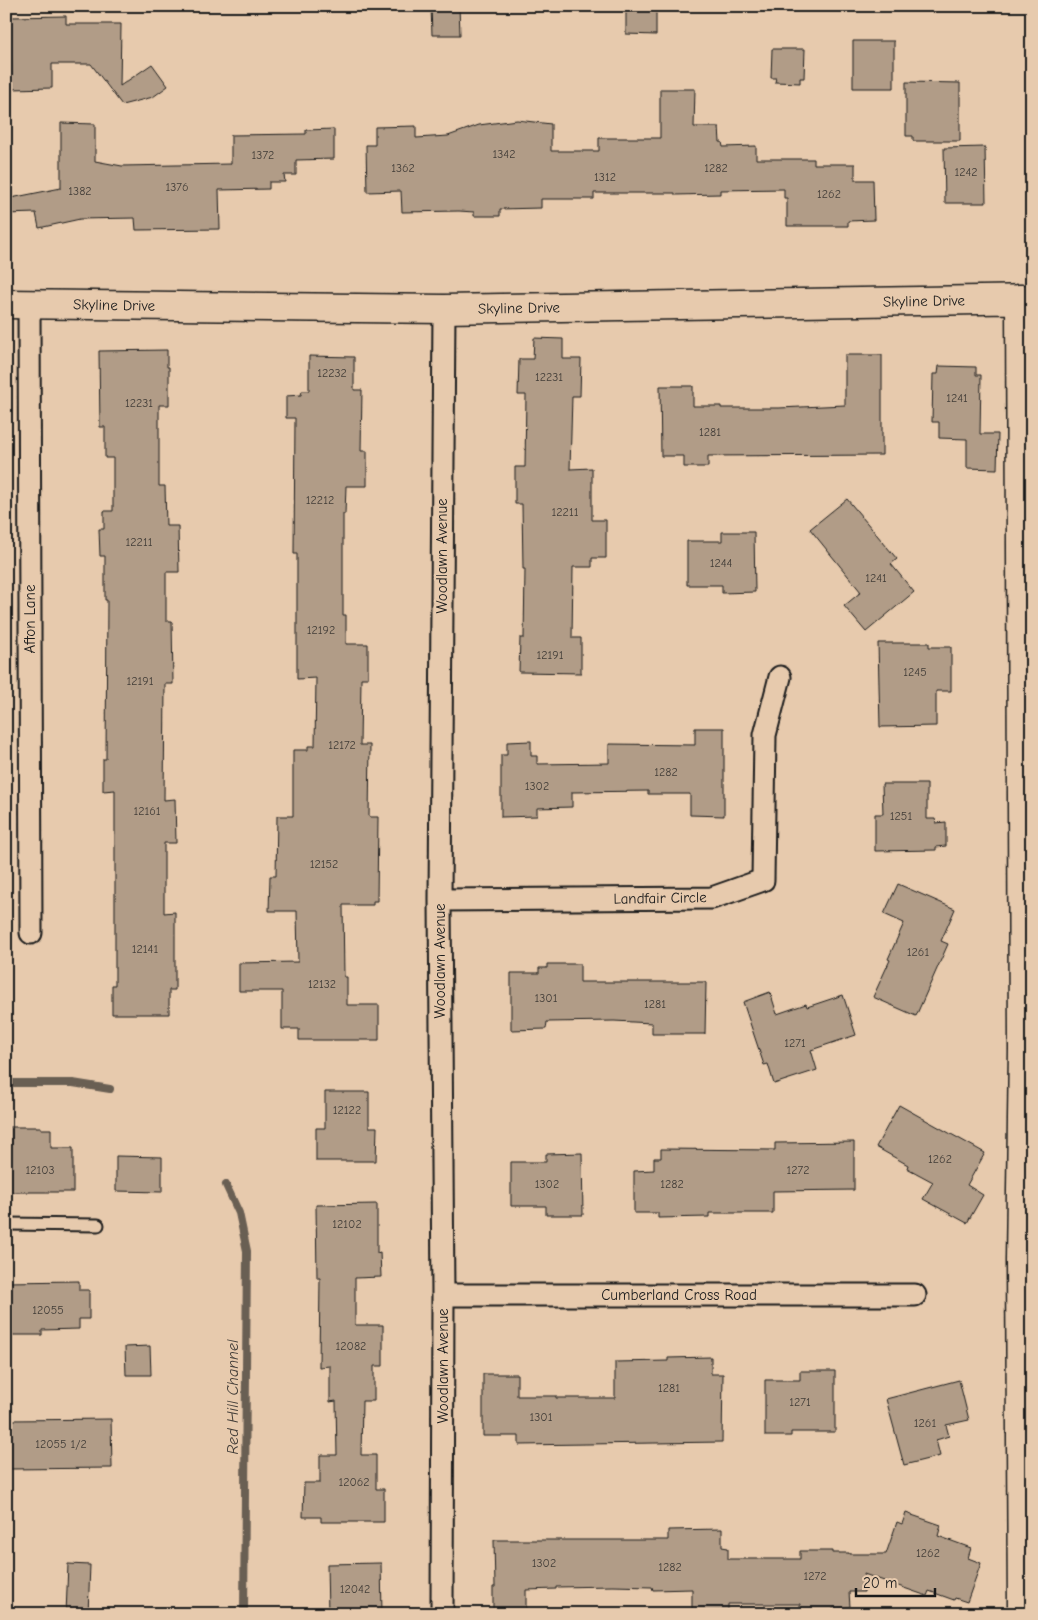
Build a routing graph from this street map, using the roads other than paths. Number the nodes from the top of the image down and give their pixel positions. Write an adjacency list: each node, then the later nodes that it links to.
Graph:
1 (1026, 299): 3 (street, Skyline Drive); 9 (street)
2 (18, 304): 3 (street, Skyline Drive); 6 (street, Afton Lane)
3 (444, 309): 5 (street, Woodlawn Avenue)
4 (780, 677): 5 (street, Landfair Circle)
5 (440, 900): 10 (street, Woodlawn Avenue)
6 (31, 933)
7 (6, 1224): 8 (lane)
8 (98, 1225)
9 (1026, 1261): 12 (street)
10 (443, 1295): 11 (street, Cumberland Cross Road); 13 (street, Woodlawn Avenue)
11 (915, 1295)
12 (1025, 1612)
13 (442, 1614)

